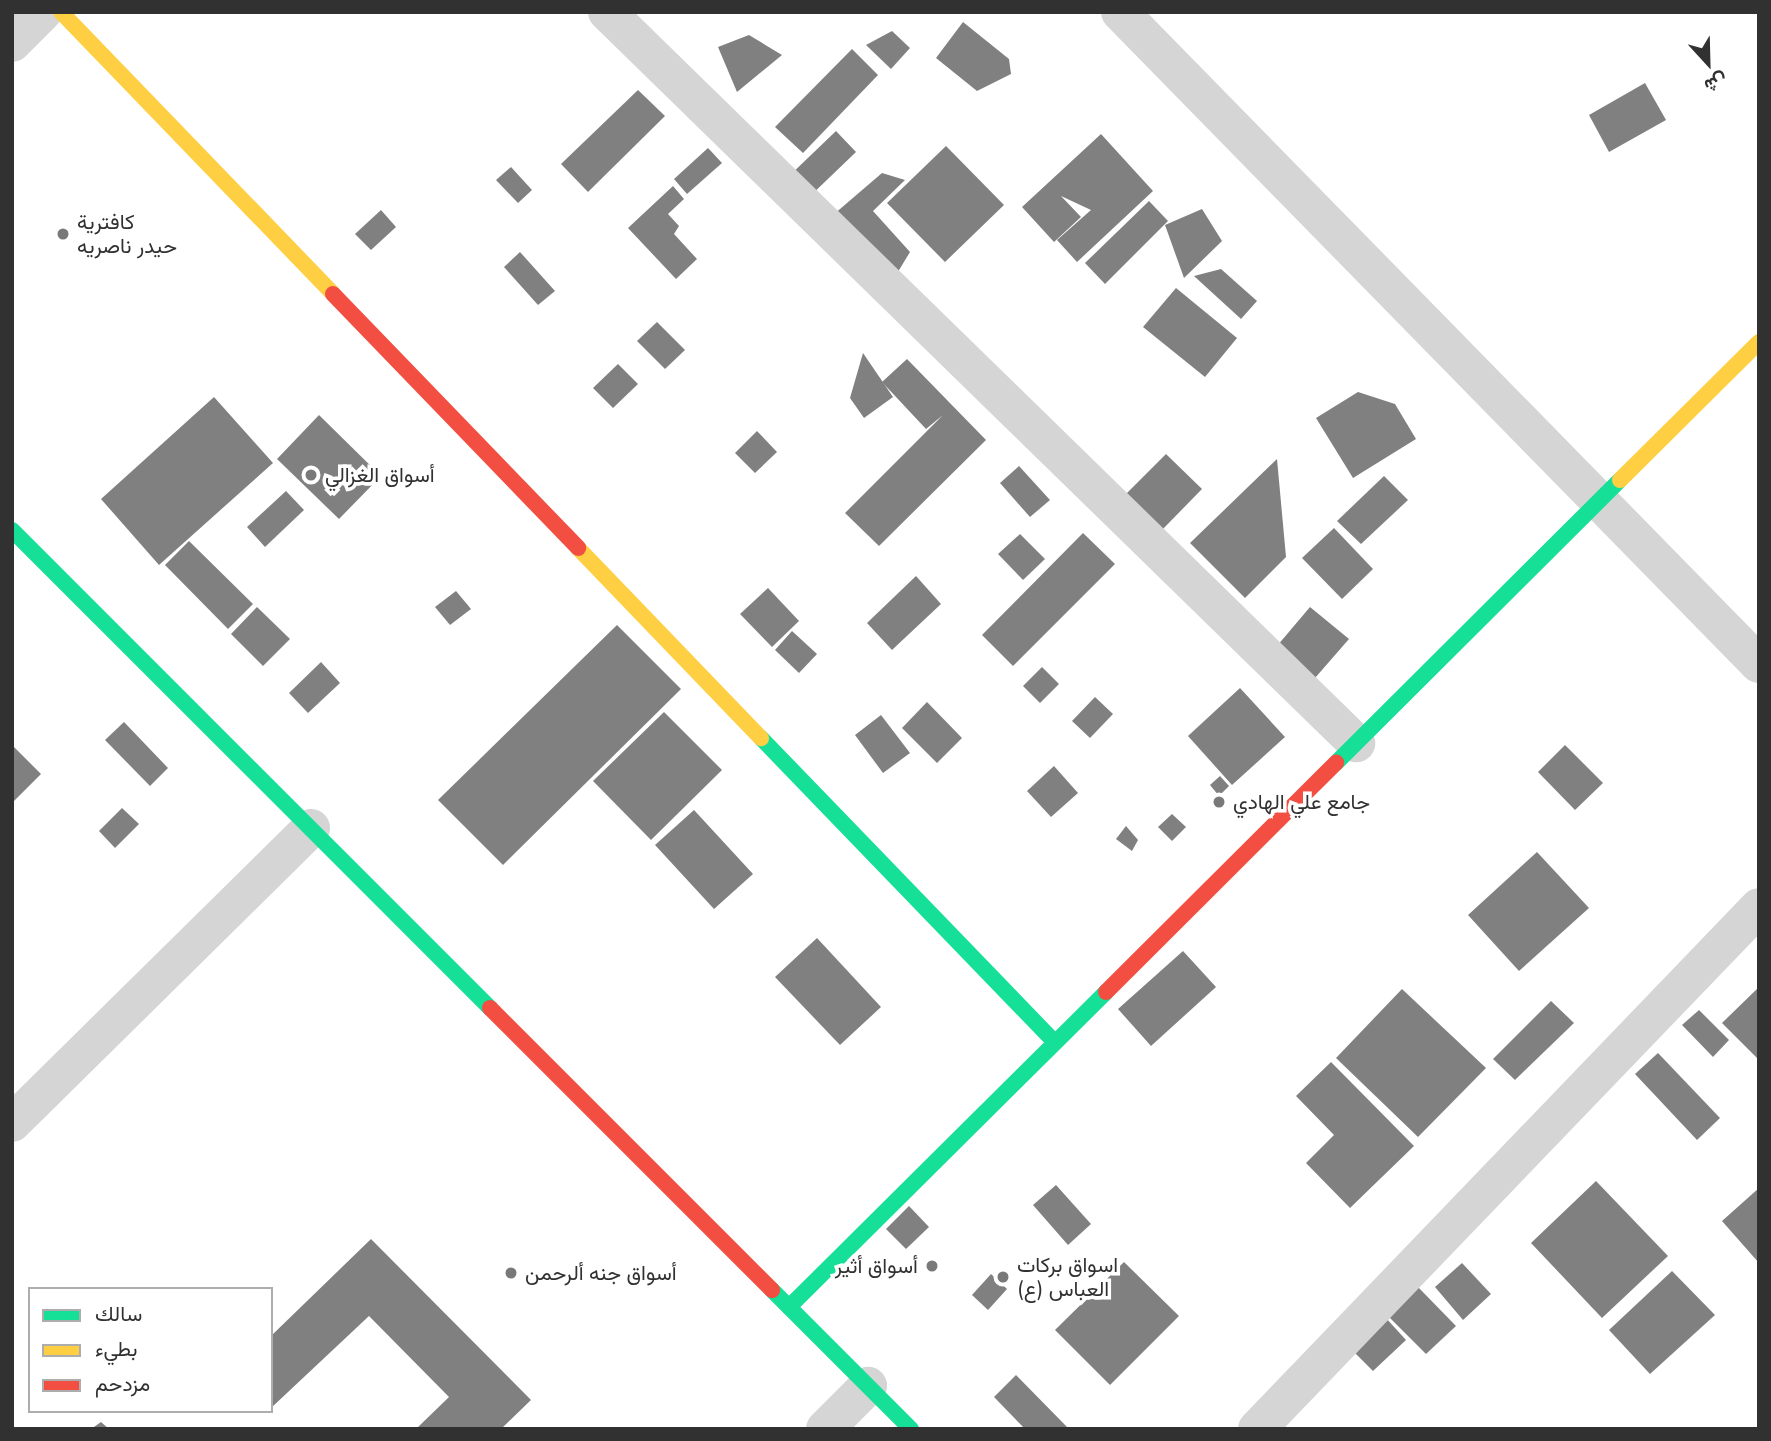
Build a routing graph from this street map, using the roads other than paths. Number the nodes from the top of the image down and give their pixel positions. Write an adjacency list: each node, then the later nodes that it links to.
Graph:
1 (43, 12): 5 (street)
2 (61, 12): 13 (street)
3 (607, 12): 10 (street)
4 (1119, 12): 7 (street)
5 (12, 43)
6 (1759, 342): 7 (street)
7 (1600, 500): 9 (street); 10 (street)
8 (16, 540): 11 (street)
9 (1759, 664)
10 (1356, 743): 13 (street)
11 (311, 828): 14 (street); 15 (street)
12 (1759, 907): 19 (street)
13 (1055, 1042): 15 (street)
14 (12, 1123)
15 (789, 1307): 16 (street)
16 (868, 1385): 17 (street); 18 (street)
17 (825, 1429)
18 (911, 1429)
19 (1256, 1429)

